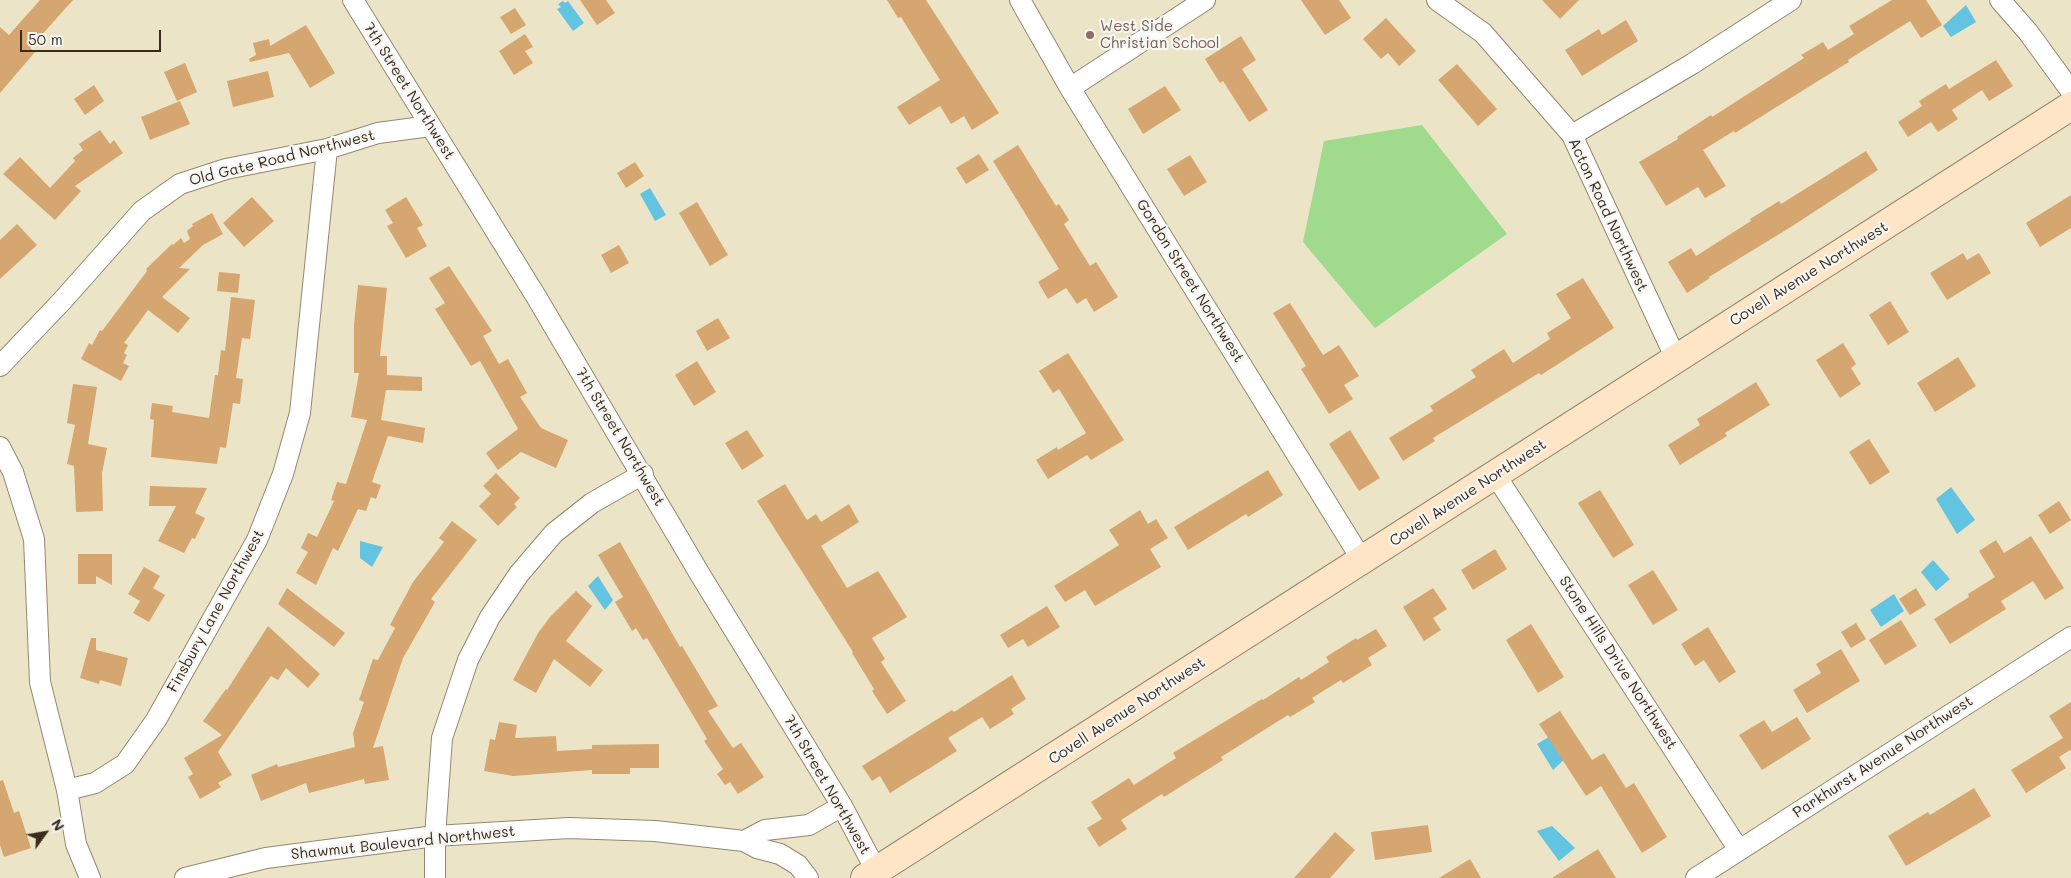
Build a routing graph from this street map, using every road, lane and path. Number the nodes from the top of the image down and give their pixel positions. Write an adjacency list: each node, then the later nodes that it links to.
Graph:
1 (353, 0): 10 (street, 7th Street Northwest)
2 (1020, 0): 7 (street, Gordon Street Northwest)
3 (1205, 0): 7 (street)
4 (1437, 0): 11 (street, Acton Road Northwest)
5 (1791, 0): 11 (street)
6 (2000, 0): 8 (street)
7 (1070, 88): 18 (street, Gordon Street Northwest)
8 (2071, 91)
9 (2071, 106): 13 (street, Covell Avenue Northwest)
10 (430, 126): 12 (street, Old Gate Road Northwest); 16 (street, 7th Street Northwest)
11 (1572, 135): 13 (street, Acton Road Northwest)
12 (327, 149): 14 (street, Old Gate Road Northwest); 20 (street, Finsbury Lane Northwest)
13 (1676, 359): 17 (street, Covell Avenue Northwest)
14 (0, 366)
15 (0, 447): 20 (street)
16 (642, 474): 21 (street, 7th Street Northwest); 22 (street)
17 (1496, 476): 18 (street, Covell Avenue Northwest); 24 (street, Stone Hills Drive Northwest)
18 (1362, 560): 25 (street, Covell Avenue Northwest)
19 (2071, 637): 24 (street, Parkhurst Avenue Northwest)
20 (67, 790): 26 (street)
21 (842, 806): 23 (street); 25 (street, 7th Street Northwest)
22 (435, 836): 23 (street, Shawmut Boulevard Northwest); 27 (street, Shawmut Boulevard Northwest); 28 (street)
23 (744, 841): 29 (street, Shawmut Boulevard Northwest)
24 (1739, 850): 30 (street, Parkhurst Avenue Northwest)
25 (873, 876)
26 (90, 878)
27 (185, 878)
28 (435, 878)
29 (808, 878)
30 (1696, 878)

